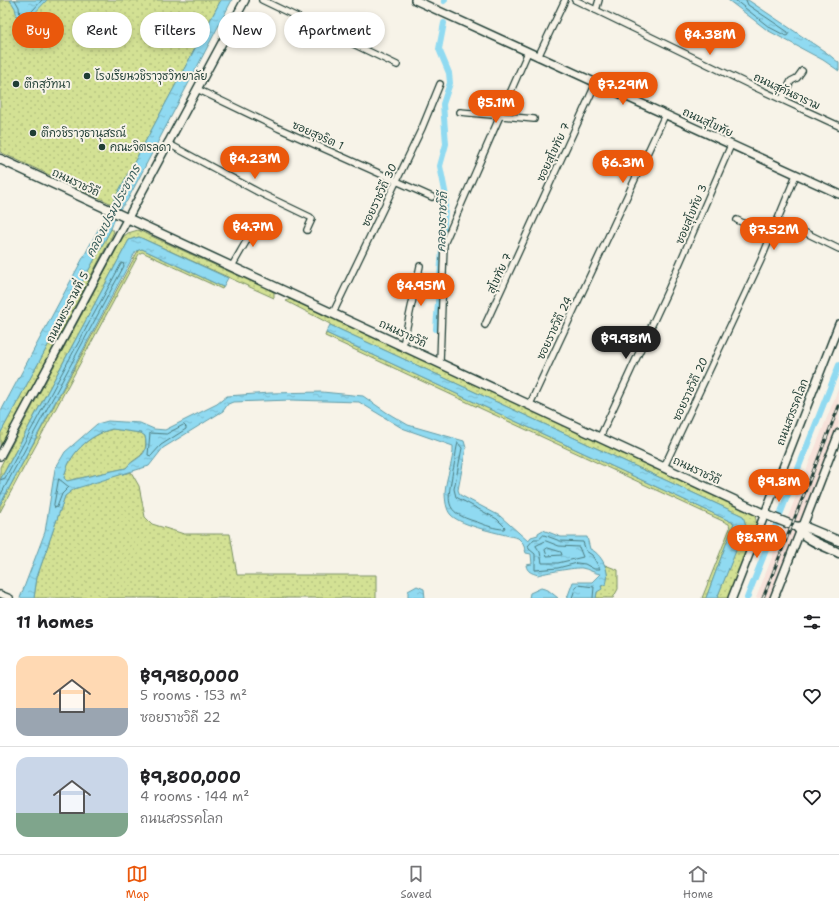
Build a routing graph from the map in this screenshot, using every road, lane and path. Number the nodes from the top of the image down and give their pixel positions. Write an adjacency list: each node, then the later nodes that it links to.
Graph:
1 (245, 0): 14 (street, ถนนพระรามที่ 5)
2 (262, 0): 10 (street)
3 (415, 0): 8 (street, ถนนสุโขทัย)
4 (566, 0): 9 (street)
5 (575, 0): 7 (street, ถนนสุคันธาราม)
6 (599, 0): 7 (street)
7 (596, 10): 15 (street, ถนนสุคันธาราม)
8 (528, 52): 9 (street, ถนนสุโขทัย); 18 (street)
9 (538, 57): 12 (street, ถนนสุโขทัย)
10 (398, 65)
11 (802, 71): 15 (street)
12 (596, 83): 17 (street, ถนนสุโขทัย); 31 (street, ซอยสุโขทัย 7)
13 (440, 84): 25 (street, ซอยราชวิถี 30)
14 (197, 89): 21 (street, ถนนพระรามที่ 5); 25 (street, ซอยสุจริต 1)
15 (782, 99): 20 (street, ถนนสุคันธาราม)
16 (460, 112): 18 (street)
17 (665, 115): 22 (street, ถนนสุโขทัย); 43 (street, ซอยราชวิถี 24)
18 (500, 116): 19 (street); 42 (street)
19 (534, 119)
20 (839, 126)
21 (167, 143): 28 (street, ถนนพระรามที่ 5); 32 (street)
22 (731, 145): 24 (street, ถนนสุโขทัย); 45 (street, ซอยสุโขทัย 3)
23 (0, 159): 28 (main road, ถนนราชวิถี)
24 (796, 175): 26 (street, ถนนสุโขทัย); 34 (street, ซอยราชวิถี 20)
25 (396, 181): 27 (street, ซอยสุจริต 1); 38 (street, ซอยราชวิถี 30)
26 (839, 194)
27 (432, 197)
28 (128, 217): 36 (main road, ถนนราชวิถี); 46 (street, ถนนพระรามที่ 5)
29 (736, 220): 34 (street)
30 (258, 221): 36 (street)
31 (529, 229): 40 (street, สุโขทัย 7)
32 (307, 230)
33 (800, 230): 35 (street)
34 (771, 236): 47 (street, ซอยราชวิถี 20)
35 (839, 249)
36 (232, 266): 38 (main road, ถนนราชวิถี)
37 (420, 266): 41 (street)
38 (333, 313): 41 (main road, ถนนราชวิถี)
39 (839, 324): 48 (street, ถนนสวรรคโลก)
40 (485, 325)
41 (403, 345): 42 (main road, ถนนราชวิถี)
42 (440, 362): 43 (main road, ถนนราชวิถี)
43 (530, 404): 45 (main road, ถนนราชวิถี)
44 (839, 433): 49 (street)
45 (600, 437): 47 (main road, ถนนราชวิถี)
46 (0, 456)
47 (664, 467): 48 (main road, ถนนราชวิถี)
48 (767, 514): 49 (main road, ถนนราชวิถี); 55 (street, ถนนสวรรคโลก)
49 (801, 530): 50 (main road, ถนนราชวิถี); 51 (main road); 52 (main road, ถนนราชวิถี); 56 (street)
50 (839, 541)
51 (839, 547)
52 (839, 553)
53 (0, 594): 54 (street)
54 (10, 598)
55 (732, 598)
56 (774, 598)

